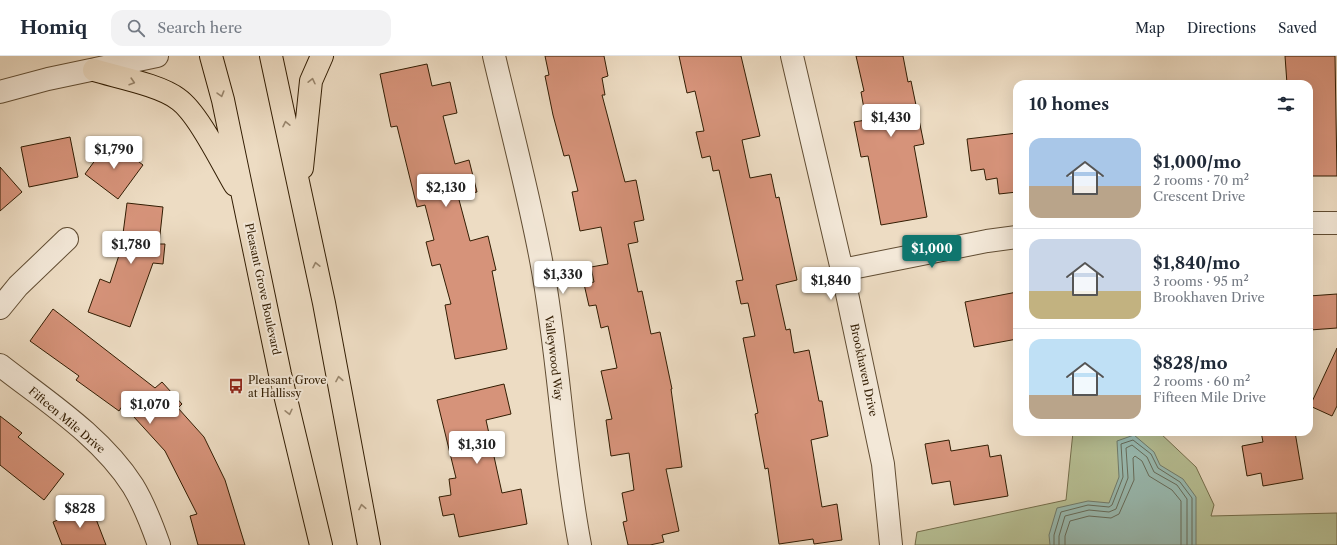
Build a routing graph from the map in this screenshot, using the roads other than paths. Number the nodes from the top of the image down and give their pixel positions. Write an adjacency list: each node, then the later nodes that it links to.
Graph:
1 (112, 56): 8 (main road)
2 (157, 56): 8 (street)
3 (211, 56): 11 (main road, Pleasant Grove Boulevard, one-way to 11)
4 (271, 56): 10 (main road, one-way to 4)
5 (322, 56): 10 (main road, one-way to 5)
6 (494, 56): 22 (street, Valleywood Way)
7 (792, 56): 16 (street, Brookhaven Drive)
8 (94, 70): 9 (street); 11 (main road, one-way to 11)
9 (0, 92)
10 (300, 189): 21 (main road, one-way to 10)
11 (245, 203): 20 (main road, Pleasant Grove Boulevard, one-way to 20)
12 (1313, 223): 13 (street)
13 (1337, 223)
14 (1013, 238): 16 (street)
15 (67, 239): 17 (street)
16 (842, 270): 23 (street, Brookhaven Drive)
17 (0, 308)
18 (0, 364): 19 (street, Fifteen Mile Drive)
19 (158, 545)
20 (321, 545)
21 (369, 545)
22 (580, 545)
23 (891, 545)

